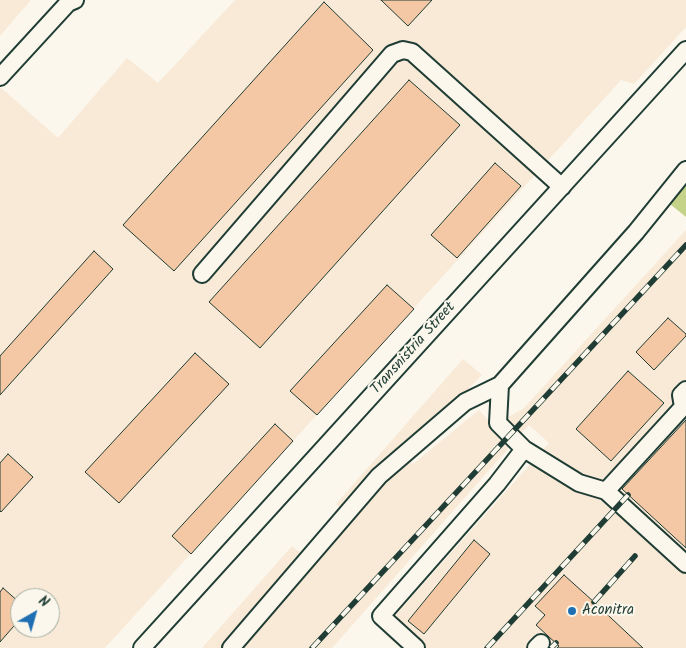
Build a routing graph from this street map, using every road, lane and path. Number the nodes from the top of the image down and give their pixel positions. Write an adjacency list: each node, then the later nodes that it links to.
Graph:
1 (70, 1): 3 (street)
2 (686, 50): 5 (street, Transnistria Street)
3 (0, 77)
4 (686, 170): 7 (street)
5 (562, 186): 6 (street); 12 (street, Transnistria Street)
6 (202, 274)
7 (500, 385): 9 (street); 13 (street)
8 (686, 390): 10 (street)
9 (524, 450): 10 (street); 14 (street)
10 (606, 491): 11 (street)
11 (686, 564)
12 (142, 648)
13 (231, 648)
14 (416, 648)

